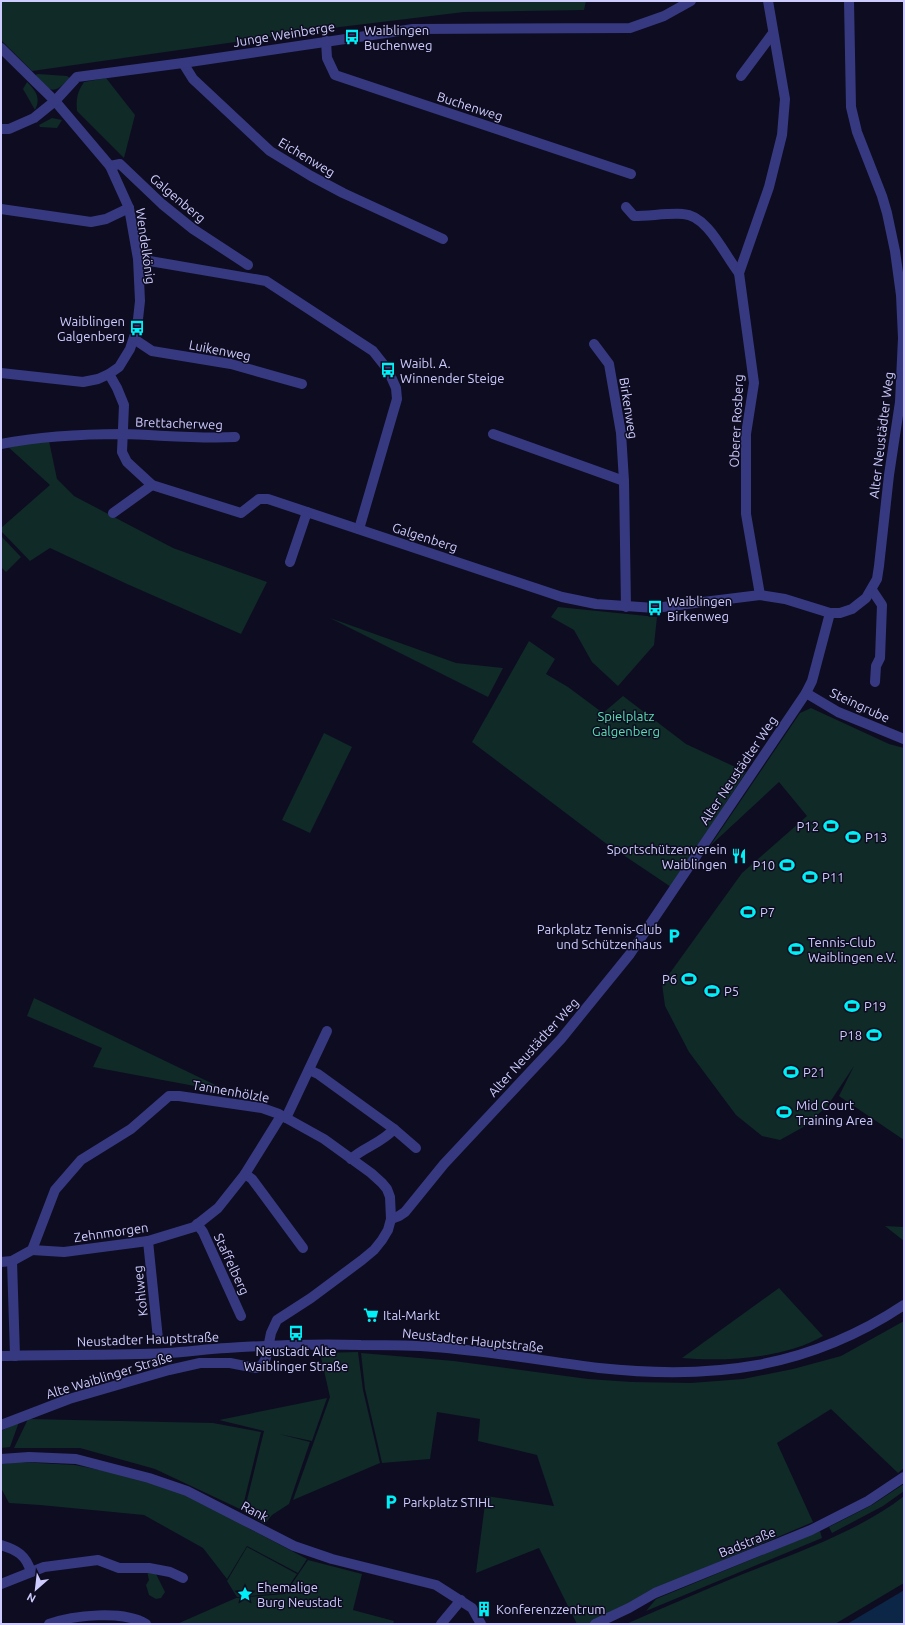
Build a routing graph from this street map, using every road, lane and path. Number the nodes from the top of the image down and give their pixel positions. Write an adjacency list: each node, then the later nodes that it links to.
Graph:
1 (691, 1): 5 (street, Junge Weinberge)
2 (768, 1): 4 (street, Oberer Rosberg)
3 (849, 1): 37 (street, Alter Neustädter Weg)
4 (773, 33): 8 (street); 20 (street, Oberer Rosberg)
5 (326, 41): 7 (street, Junge Weinberge); 12 (street, Buchenweg)
6 (1, 48): 9 (street, Wendelkönig)
7 (183, 63): 9 (street, Junge Weinberge); 16 (street, Eichenweg)
8 (741, 76)
9 (55, 101): 10 (street, Junge Weinberge); 11 (street, Wendelkönig)
10 (1, 129)
11 (110, 166): 14 (street, Wendelkönig); 17 (street, Galgenberg)
12 (631, 174)
13 (626, 207): 20 (street, Oberer Rosberg)
14 (129, 208): 15 (street); 18 (street, Wendelkönig)
15 (1, 209)
16 (444, 239)
17 (230, 254): 19 (street, Galgenberg); 21 (street)
18 (138, 259): 21 (street); 22 (street, Wendelkönig)
19 (248, 265)
20 (739, 273): 38 (street, Oberer Rosberg)
21 (230, 276): 35 (street)
22 (134, 339): 25 (street, Wendelkönig); 26 (street, Luikenweg)
23 (594, 344): 31 (street, Birkenweg)
24 (1, 373): 25 (street, Wendelkönig)
25 (109, 374): 27 (street, Brettacherweg)
26 (302, 384)
27 (121, 434): 29 (street, Brettacherweg); 30 (street, Brettacherweg); 32 (street, Brettacherweg)
28 (493, 434): 31 (street)
29 (236, 437)
30 (6, 443)
31 (624, 481): 39 (street, Birkenweg)
32 (152, 485): 33 (street, Brettacherweg); 34 (street)
33 (307, 512): 35 (street, Brettacherweg); 36 (street)
34 (113, 513)
35 (359, 529): 39 (street, Galgenberg)
36 (290, 562)
37 (872, 590): 40 (street, Alter Neustädter Weg); 41 (street)
38 (760, 595): 39 (street, Galgenberg); 40 (street, Galgenberg)
39 (626, 606)
40 (830, 613): 42 (street, Alter Neustädter Weg)
41 (875, 682)
42 (806, 693): 43 (street, Steingrube); 51 (street, Alter Neustädter Weg)
43 (904, 739)
44 (327, 1031): 45 (street)
45 (309, 1070): 46 (street); 47 (street)
46 (284, 1117): 49 (street, Tannenhölzle); 50 (street, Zehnmorgen); 55 (street, Tannenhölzle)
47 (394, 1129): 48 (street); 49 (street)
48 (416, 1148)
49 (351, 1159): 51 (street, Tannenhölzle)
50 (245, 1174): 52 (street, Zehnmorgen); 54 (street)
51 (391, 1219): 61 (street, Alte Waiblinger Straße)
52 (197, 1224): 53 (street, Zehnmorgen); 59 (street, Staffelberg)
53 (148, 1241): 55 (street, Zehnmorgen); 60 (street, Kohlweg)
54 (303, 1248)
55 (32, 1250): 56 (street)
56 (12, 1261): 57 (street); 63 (street)
57 (1, 1262)
58 (904, 1305): 61 (street, Neustadter Hauptstraße)
59 (241, 1316)
60 (158, 1339)
61 (268, 1346): 63 (street, Neustadter Hauptstraße); 64 (street, Alte Waiblinger Straße)
62 (1, 1356): 63 (street, Neustadter Hauptstraße)
63 (14, 1356)
64 (1, 1425)
65 (1, 1459): 71 (street, Rank)
66 (904, 1477): 76 (street, Badstraße)
67 (1, 1545): 68 (street)
68 (31, 1572): 69 (street); 70 (street)
69 (183, 1578)
70 (1, 1584)
71 (461, 1600): 74 (street); 75 (street, Rank)
72 (49, 1624): 73 (street)
73 (146, 1624)
74 (441, 1624)
75 (481, 1624)
76 (595, 1624)

